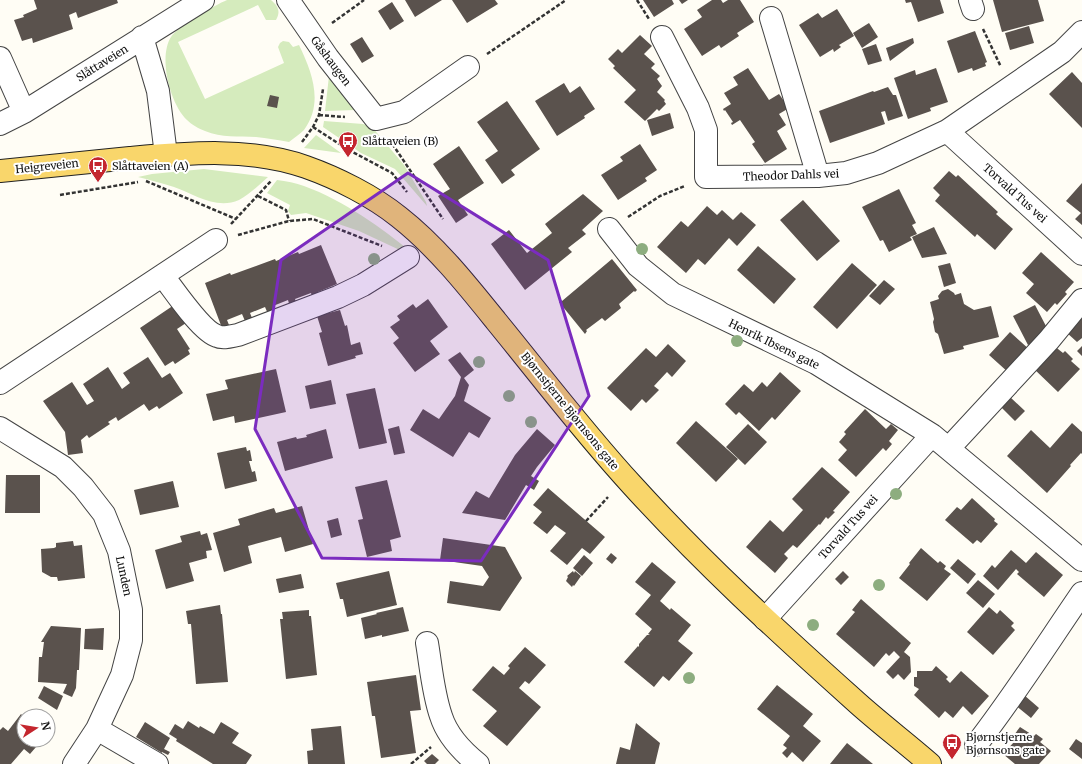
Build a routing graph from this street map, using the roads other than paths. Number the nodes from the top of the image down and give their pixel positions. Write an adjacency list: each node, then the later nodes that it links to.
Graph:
1 (202, 0): 5 (street, Slåttaveien)
2 (288, 0): 8 (street, Gåshaugen)
3 (771, 18): 14 (street)
4 (1082, 32): 11 (street, Theodor Dahls vei)
5 (142, 37): 9 (street, Slåttaveien); 12 (street)
6 (662, 37): 14 (street, Theodor Dahls vei)
7 (0, 58): 9 (street)
8 (468, 67)
9 (24, 112): 10 (street, Slåttaveien)
10 (0, 124)
11 (947, 131): 14 (street, Theodor Dahls vei); 17 (street, Torvald Tus vei)
12 (166, 154): 13 (main road, Heigreveien); 27 (main road, Bjørnstjerne Bjørnsons gate)
13 (0, 171)
14 (818, 176)
15 (609, 230): 23 (street, Henrik Ibsens gate)
16 (216, 240): 19 (street)
17 (1082, 254)
18 (408, 257): 19 (street)
19 (162, 276): 21 (street)
20 (1082, 300): 24 (street)
21 (0, 383)
22 (0, 428): 29 (street, Lunden)
23 (932, 435): 24 (street, Henrik Ibsens gate); 27 (street, Torvald Tus vei)
24 (949, 448): 25 (street, Henrik Ibsens gate)
25 (1082, 560)
26 (1082, 594): 30 (street)
27 (765, 619): 34 (main road, Bjørnstjerne Bjørnsons gate)
28 (428, 643): 33 (street)
29 (97, 729): 31 (street, Lunden); 32 (street)
30 (976, 745)
31 (74, 764)
32 (157, 764)
33 (478, 764)
34 (930, 764)

